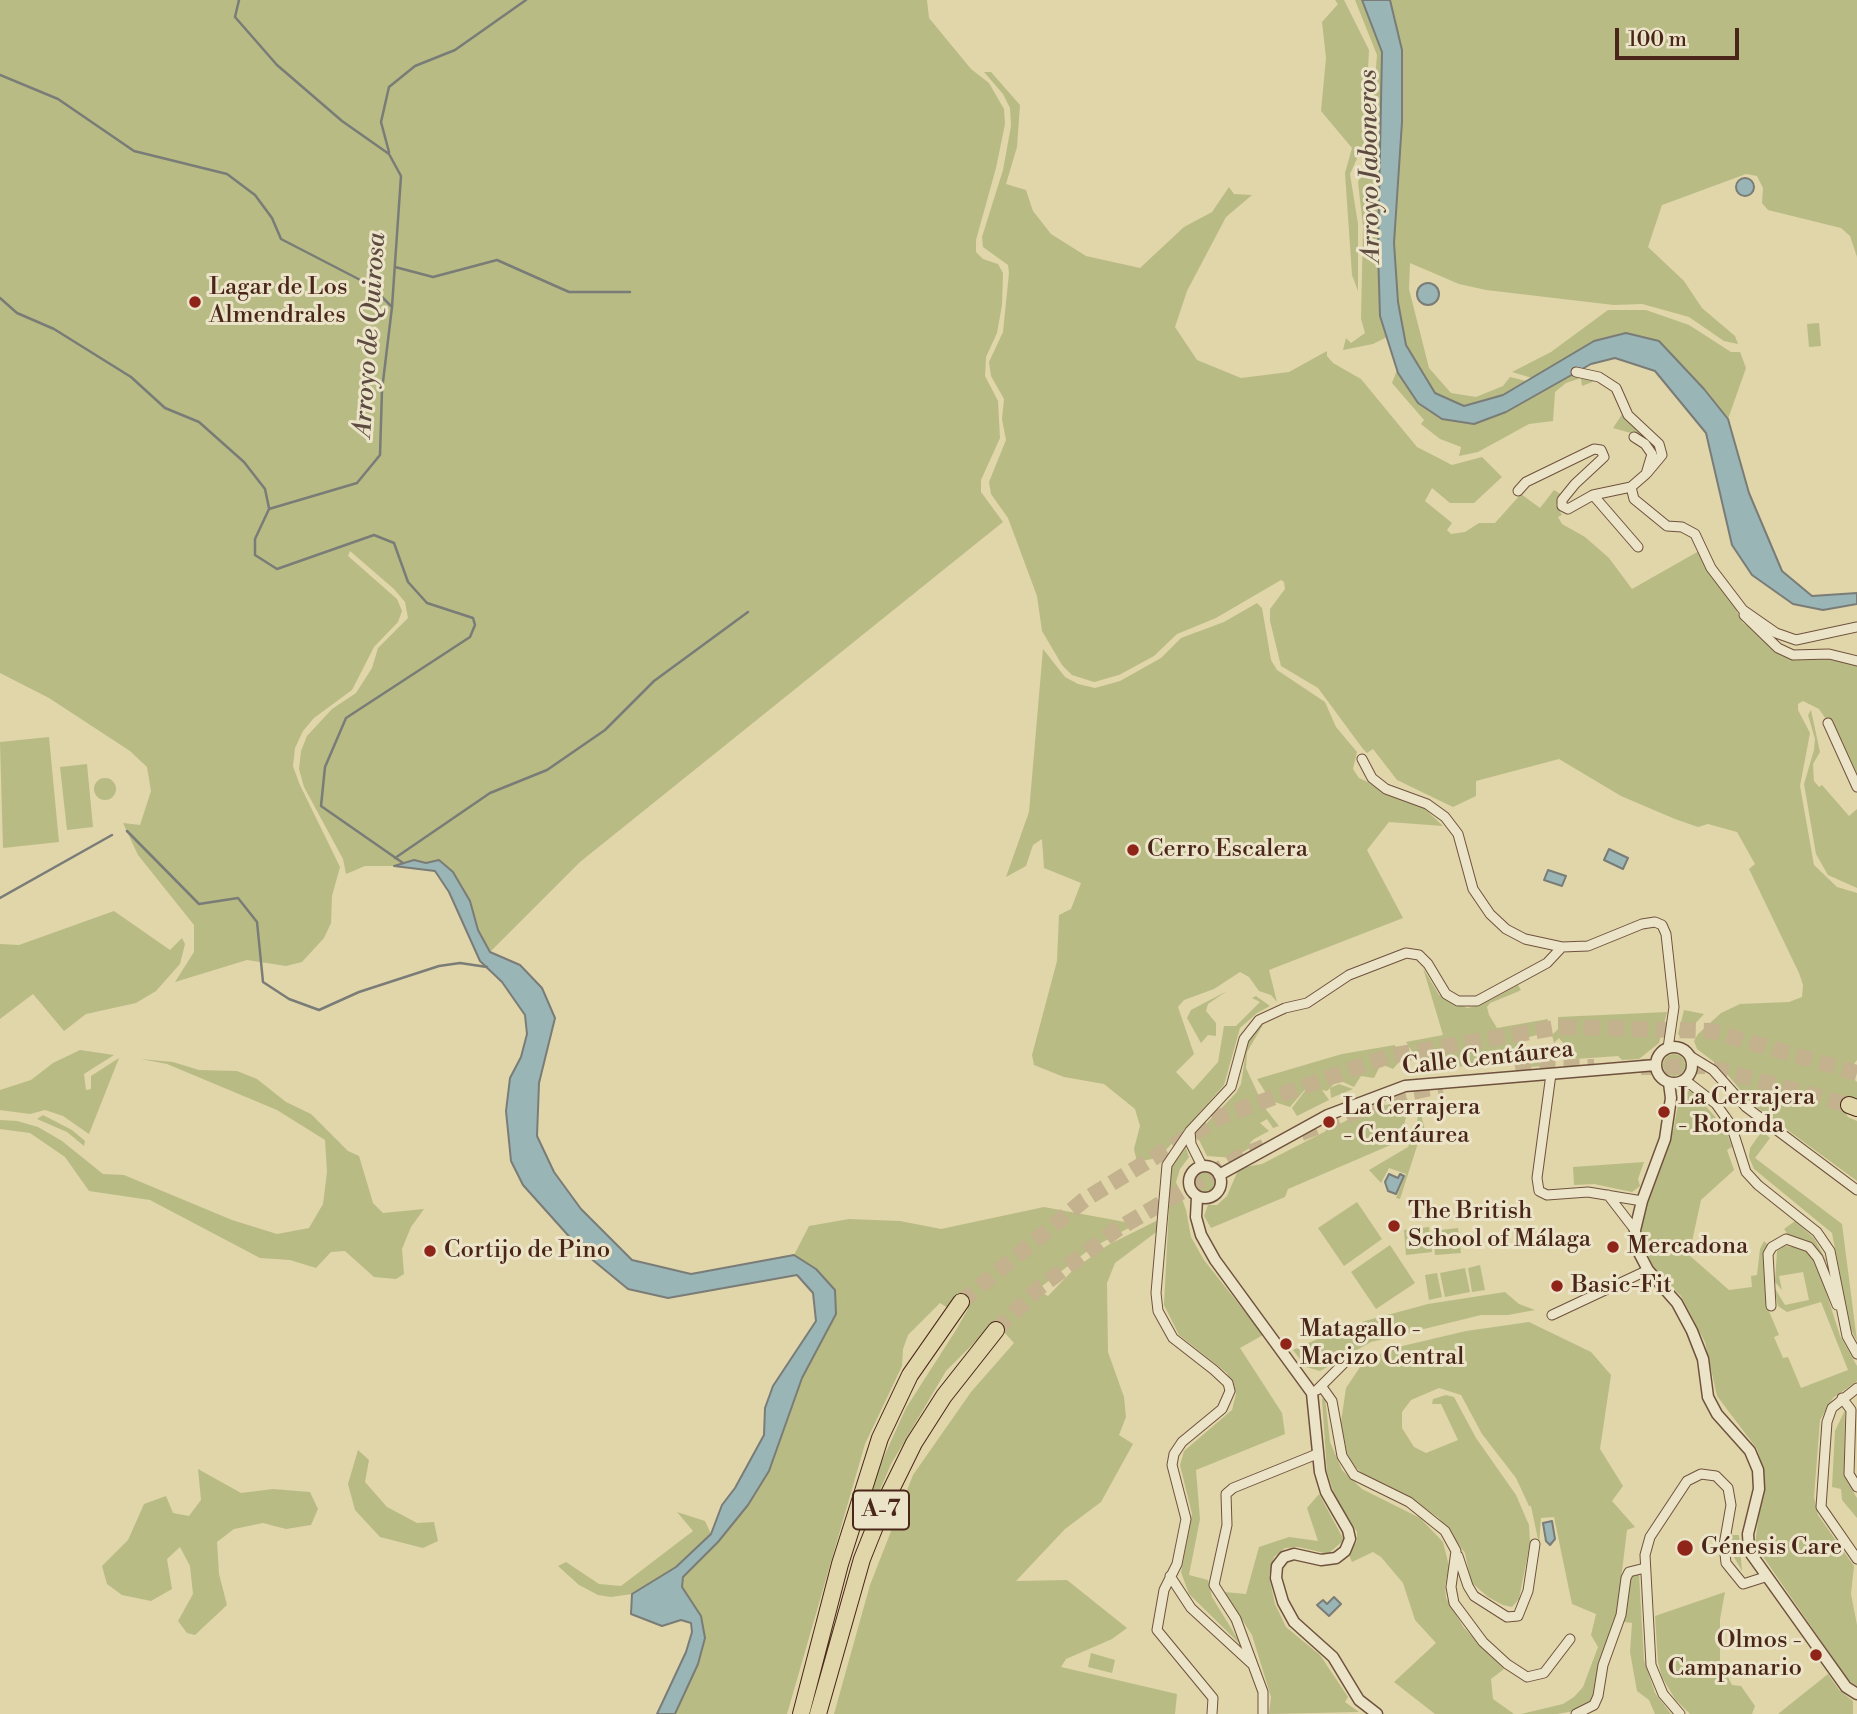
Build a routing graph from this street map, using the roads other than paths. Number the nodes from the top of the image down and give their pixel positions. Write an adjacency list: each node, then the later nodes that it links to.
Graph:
1 (1576, 372): 3 (street)
2 (1634, 437): 3 (street)
3 (1646, 474): 4 (street)
4 (1631, 487): 6 (street); 8 (street)
5 (1518, 491): 6 (street)
6 (1593, 495): 7 (street)
7 (1638, 547)
8 (1743, 610): 9 (street); 10 (street)
9 (1857, 627)
10 (1857, 662)
11 (1828, 723): 13 (street)
12 (1362, 759): 14 (street)
13 (1857, 788)
14 (1562, 947): 15 (street); 21 (street)
15 (1668, 1048): 16 (street); 17 (street)
16 (1690, 1056): 19 (street); 24 (street)
17 (1656, 1065): 18 (street, Calle Centáurea); 20 (street)
18 (1551, 1073): 23 (street, Calle Centáurea); 25 (street)
19 (1685, 1080): 20 (street); 33 (street)
20 (1669, 1083): 27 (street)
21 (1190, 1131): 22 (street); 46 (street)
22 (1202, 1166): 23 (street); 26 (street)
23 (1219, 1175): 26 (street)
24 (1857, 1190)
25 (1608, 1195): 27 (street); 28 (street)
26 (1197, 1197): 38 (street)
27 (1642, 1201): 28 (street)
28 (1635, 1230): 29 (street)
29 (1648, 1270): 32 (street); 47 (street)
30 (961, 1302): 51 (highway, A-7)
31 (1771, 1306): 33 (street)
32 (1552, 1315)
33 (1842, 1315): 35 (street)
34 (996, 1330): 52 (highway, A-7)
35 (1857, 1354)
36 (1345, 1362): 38 (street)
37 (1857, 1388): 39 (street)
38 (1317, 1390): 40 (street); 43 (street)
39 (1842, 1398): 41 (street); 44 (street)
40 (1317, 1454): 49 (street); 55 (street)
41 (1857, 1487)
42 (1535, 1544): 43 (street)
43 (1456, 1551): 48 (street)
44 (1857, 1559)
45 (1645, 1568): 47 (street); 56 (street); 57 (street)
46 (1170, 1576): 49 (street); 53 (street)
47 (1765, 1577): 50 (street)
48 (1570, 1639)
49 (1254, 1665): 54 (street)
50 (1857, 1694)
51 (801, 1714)
52 (818, 1714)
53 (1212, 1714)
54 (1263, 1714)
55 (1377, 1714)
56 (1576, 1714)
57 (1679, 1714)

